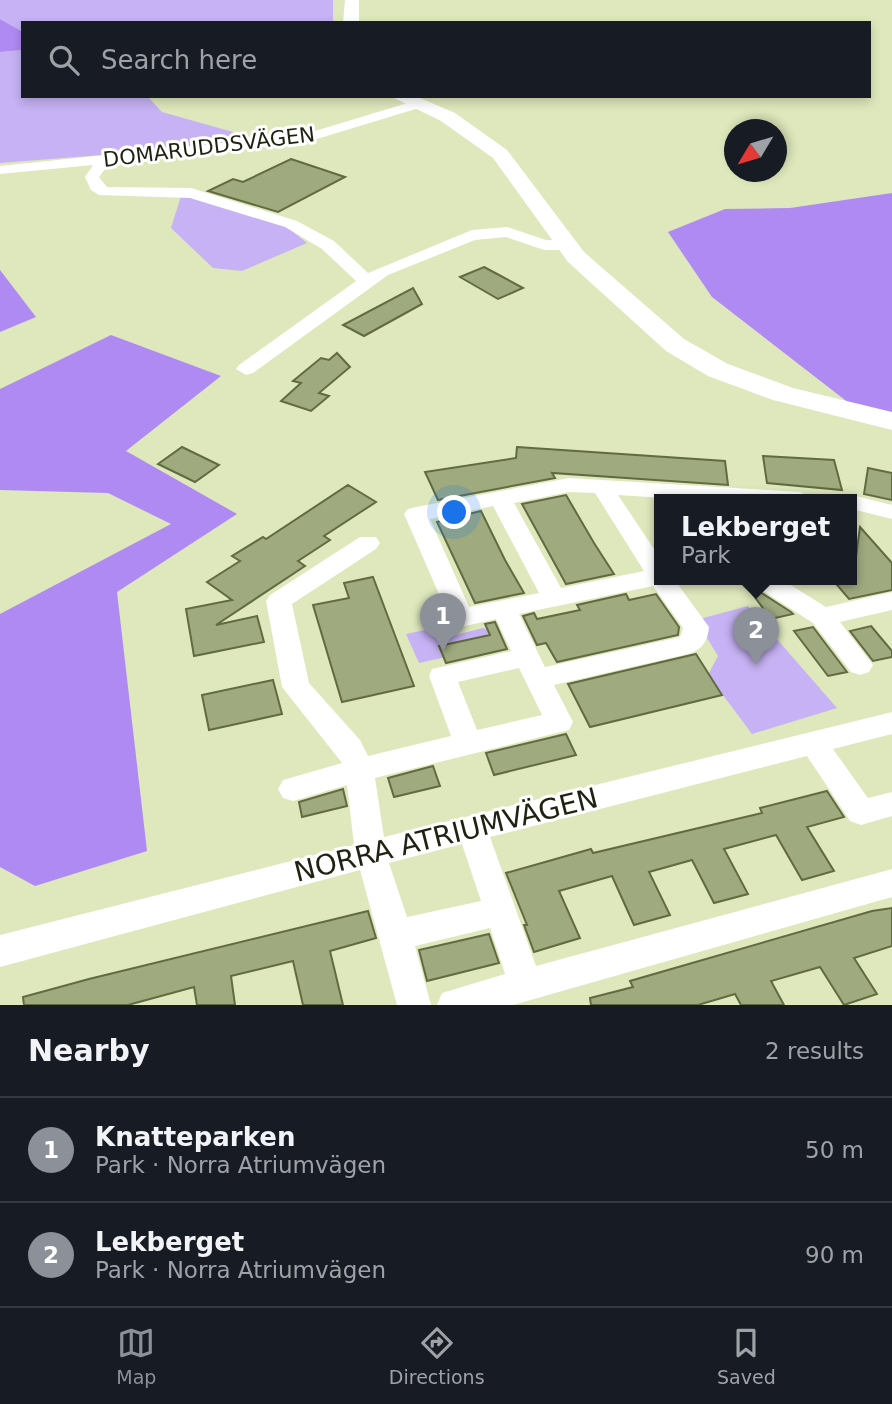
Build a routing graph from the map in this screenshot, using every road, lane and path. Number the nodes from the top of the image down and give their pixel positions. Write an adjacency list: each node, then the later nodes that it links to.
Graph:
1 (352, 0): 2 (street)
2 (351, 21)
3 (407, 100): 4 (street, DOMARUDDSVÄGEN); 6 (street)
4 (104, 160): 5 (street, DOMARUDDSVÄGEN); 7 (street)
5 (0, 170)
6 (567, 245): 7 (street); 9 (street)
7 (366, 281): 8 (street)
8 (246, 369)
9 (892, 421)
10 (601, 486): 11 (street); 12 (street); 16 (street)
11 (683, 494)
12 (500, 498): 20 (street); 22 (street)
13 (857, 503): 14 (street)
14 (892, 512)
15 (368, 544): 29 (street)
16 (654, 569)
17 (654, 579): 20 (street)
18 (665, 585): 25 (street)
19 (772, 585): 23 (street)
20 (554, 598): 22 (street)
21 (889, 605): 23 (street)
22 (504, 609): 25 (street)
23 (822, 617): 24 (street)
24 (860, 665)
25 (533, 668): 28 (street); 28 (street)
26 (892, 723): 27 (street, NORRA ATRIUMVÄGEN)
27 (813, 742): 31 (street); 32 (street, NORRA ATRIUMVÄGEN)
28 (468, 743): 29 (street)
29 (359, 768): 30 (street); 33 (street)
30 (293, 789)
31 (892, 804)
32 (472, 828): 33 (street, NORRA ATRIUMVÄGEN); 35 (street)
33 (371, 854): 36 (street); 37 (street, NORRA ATRIUMVÄGEN)
34 (892, 883): 38 (street)
35 (499, 905): 36 (street); 38 (street)
36 (396, 936): 40 (street)
37 (0, 951)
38 (526, 985): 39 (street)
39 (491, 1000): 41 (street)
40 (414, 1005)
41 (454, 1005)

